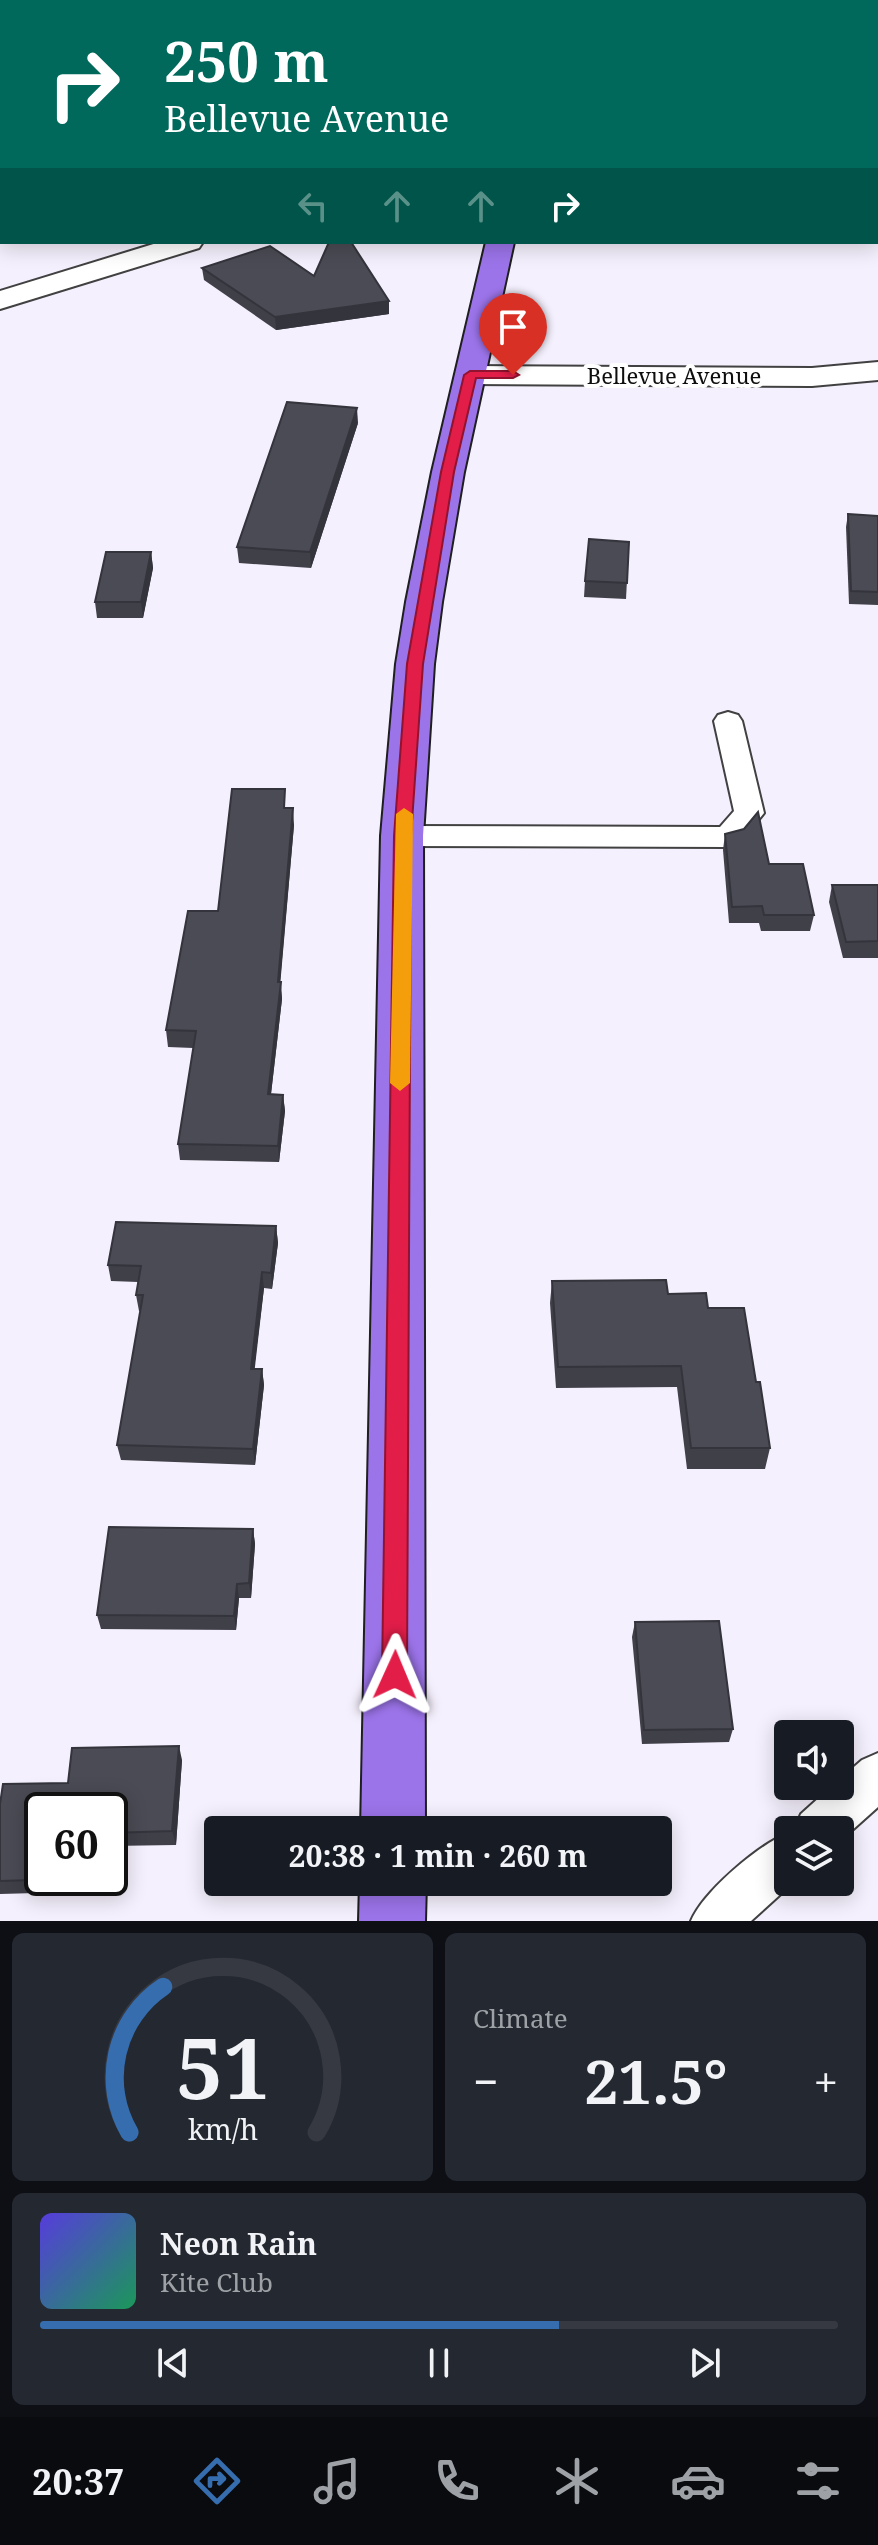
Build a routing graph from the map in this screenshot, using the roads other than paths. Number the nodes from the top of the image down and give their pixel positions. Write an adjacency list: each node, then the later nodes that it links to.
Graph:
1 (182, 244): 3 (street)
2 (500, 244): 5 (main road)
3 (0, 300)
4 (878, 371): 5 (street, Bellevue Avenue)
5 (470, 375): 7 (main road)
6 (728, 721): 7 (lane)
7 (402, 836): 9 (main road)
8 (878, 1776): 10 (lane)
9 (393, 1816)
10 (833, 1816)
11 (774, 1868): 14 (lane)
12 (393, 1896): 13 (main road)
13 (392, 1921)
14 (715, 1921)

